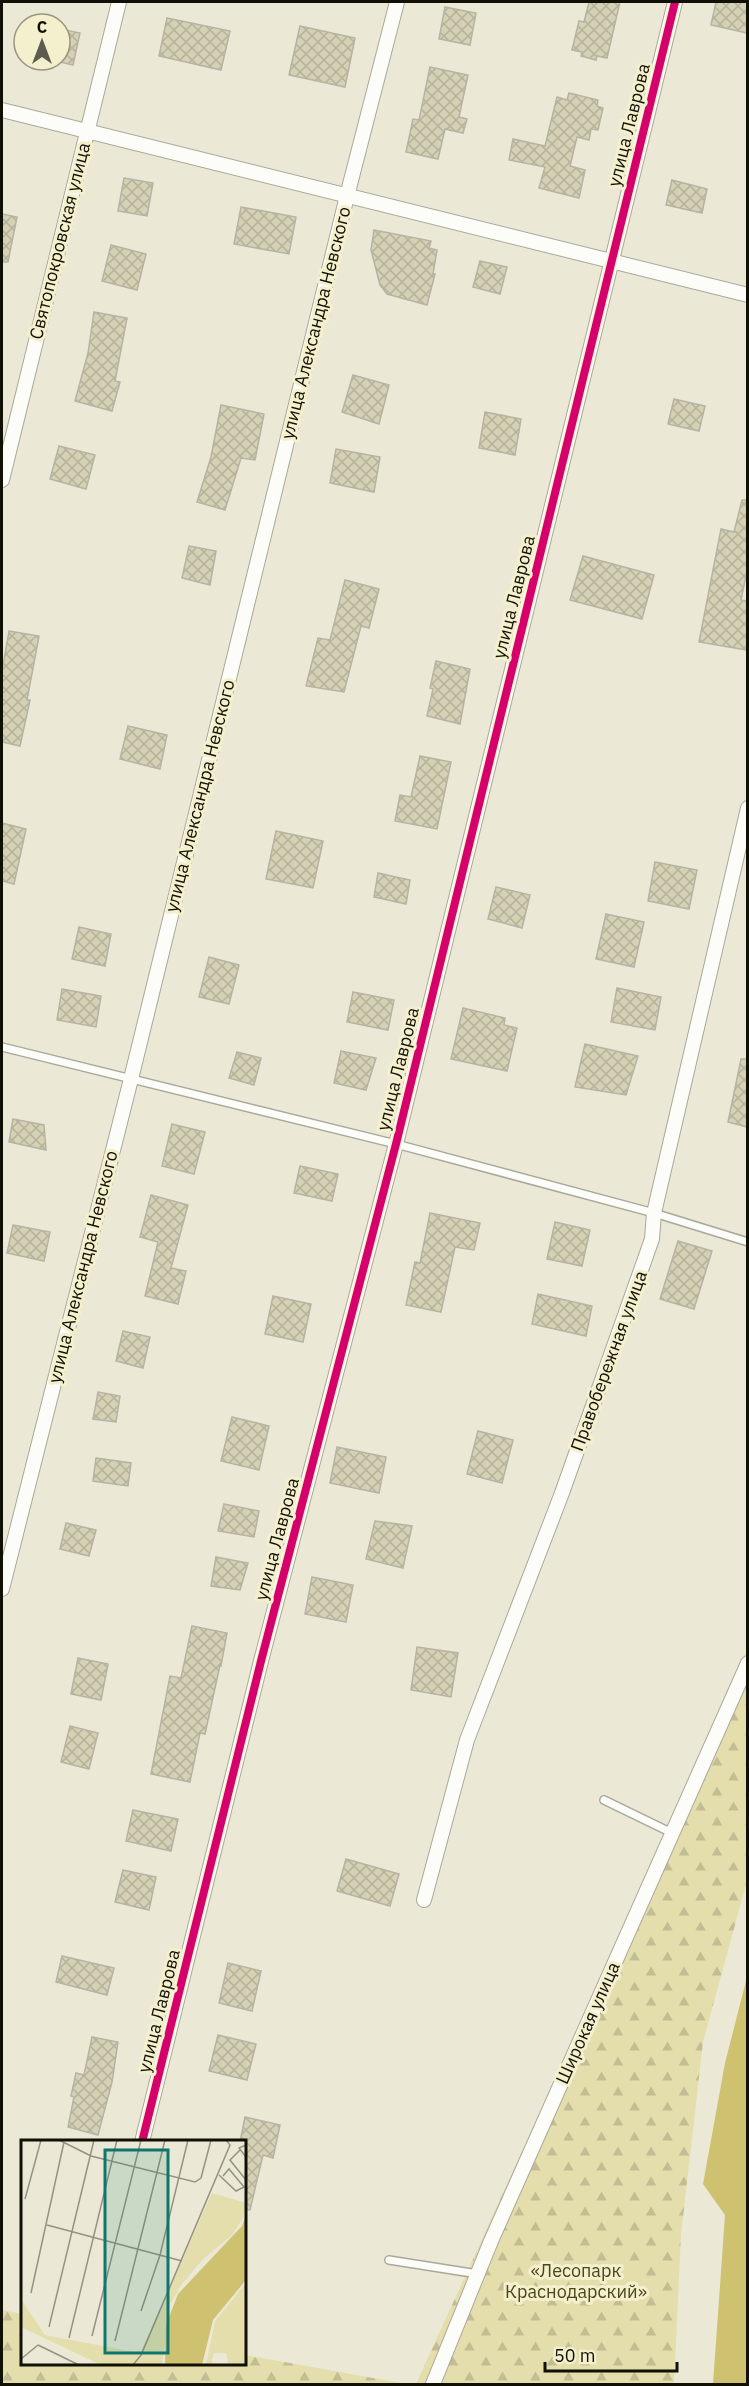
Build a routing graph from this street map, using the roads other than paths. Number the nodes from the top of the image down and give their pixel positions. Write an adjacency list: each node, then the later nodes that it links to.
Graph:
1 (119, 2): 5 (street, Святопокровская улица)
2 (397, 2): 6 (street, улица Александра Невского)
3 (675, 2): 7 (street, улица Лаврова)
4 (2, 110): 5 (street)
5 (87, 132): 6 (street); 9 (street, Святопокровская улица)
6 (347, 196): 7 (street); 12 (street, улица Александра Невского)
7 (611, 261): 8 (street); 13 (street, улица Лаврова)
8 (747, 295)
9 (2, 480)
10 (747, 808): 14 (street, Правобережная улица)
11 (2, 1047): 12 (lane)
12 (131, 1078): 13 (lane); 16 (street, улица Александра Невского)
13 (396, 1144): 14 (lane); 21 (street, улица Лаврова)
14 (654, 1213): 15 (lane); 20 (street, Правобережная улица)
15 (747, 1242)
16 (2, 1589)
17 (747, 1663): 19 (street, Широкая улица)
18 (604, 1800): 19 (lane)
19 (672, 1833): 23 (street, Широкая улица)
20 (424, 1900)
21 (142, 2140)
22 (389, 2260): 23 (lane)
23 (478, 2274): 24 (street, Широкая улица)
24 (433, 2385)

